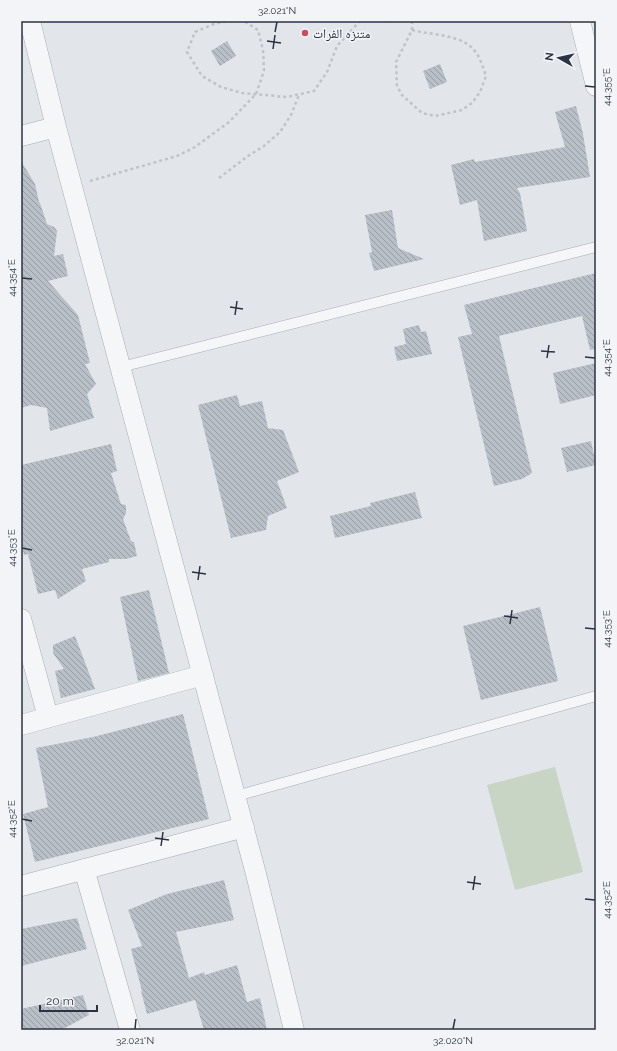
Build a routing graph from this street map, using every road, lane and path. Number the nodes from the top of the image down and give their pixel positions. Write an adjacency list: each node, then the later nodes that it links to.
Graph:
1 (30, 21): 13 (street)
2 (226, 21): 11 (path)
3 (244, 21): 11 (path)
4 (360, 21): 12 (path)
5 (383, 21): 6 (path)
6 (391, 21)
7 (412, 21): 9 (path)
8 (580, 21): 10 (street)
9 (412, 30): 9 (path)
10 (596, 86)
11 (256, 94): 12 (path); 16 (path)
12 (299, 94): 15 (path)
13 (56, 127): 14 (street); 16 (street)
14 (21, 136)
15 (219, 178)
16 (72, 186): 18 (street)
17 (596, 247): 18 (lane)
18 (121, 367): 20 (street)
19 (21, 619): 22 (street)
20 (203, 675): 22 (street); 24 (street)
21 (596, 696): 24 (lane)
22 (48, 717): 23 (street)
23 (21, 725)
24 (236, 796): 25 (street)
25 (244, 827): 26 (street); 29 (street)
26 (84, 869): 27 (street); 28 (street)
27 (21, 886)
28 (129, 1030)
29 (294, 1030)

